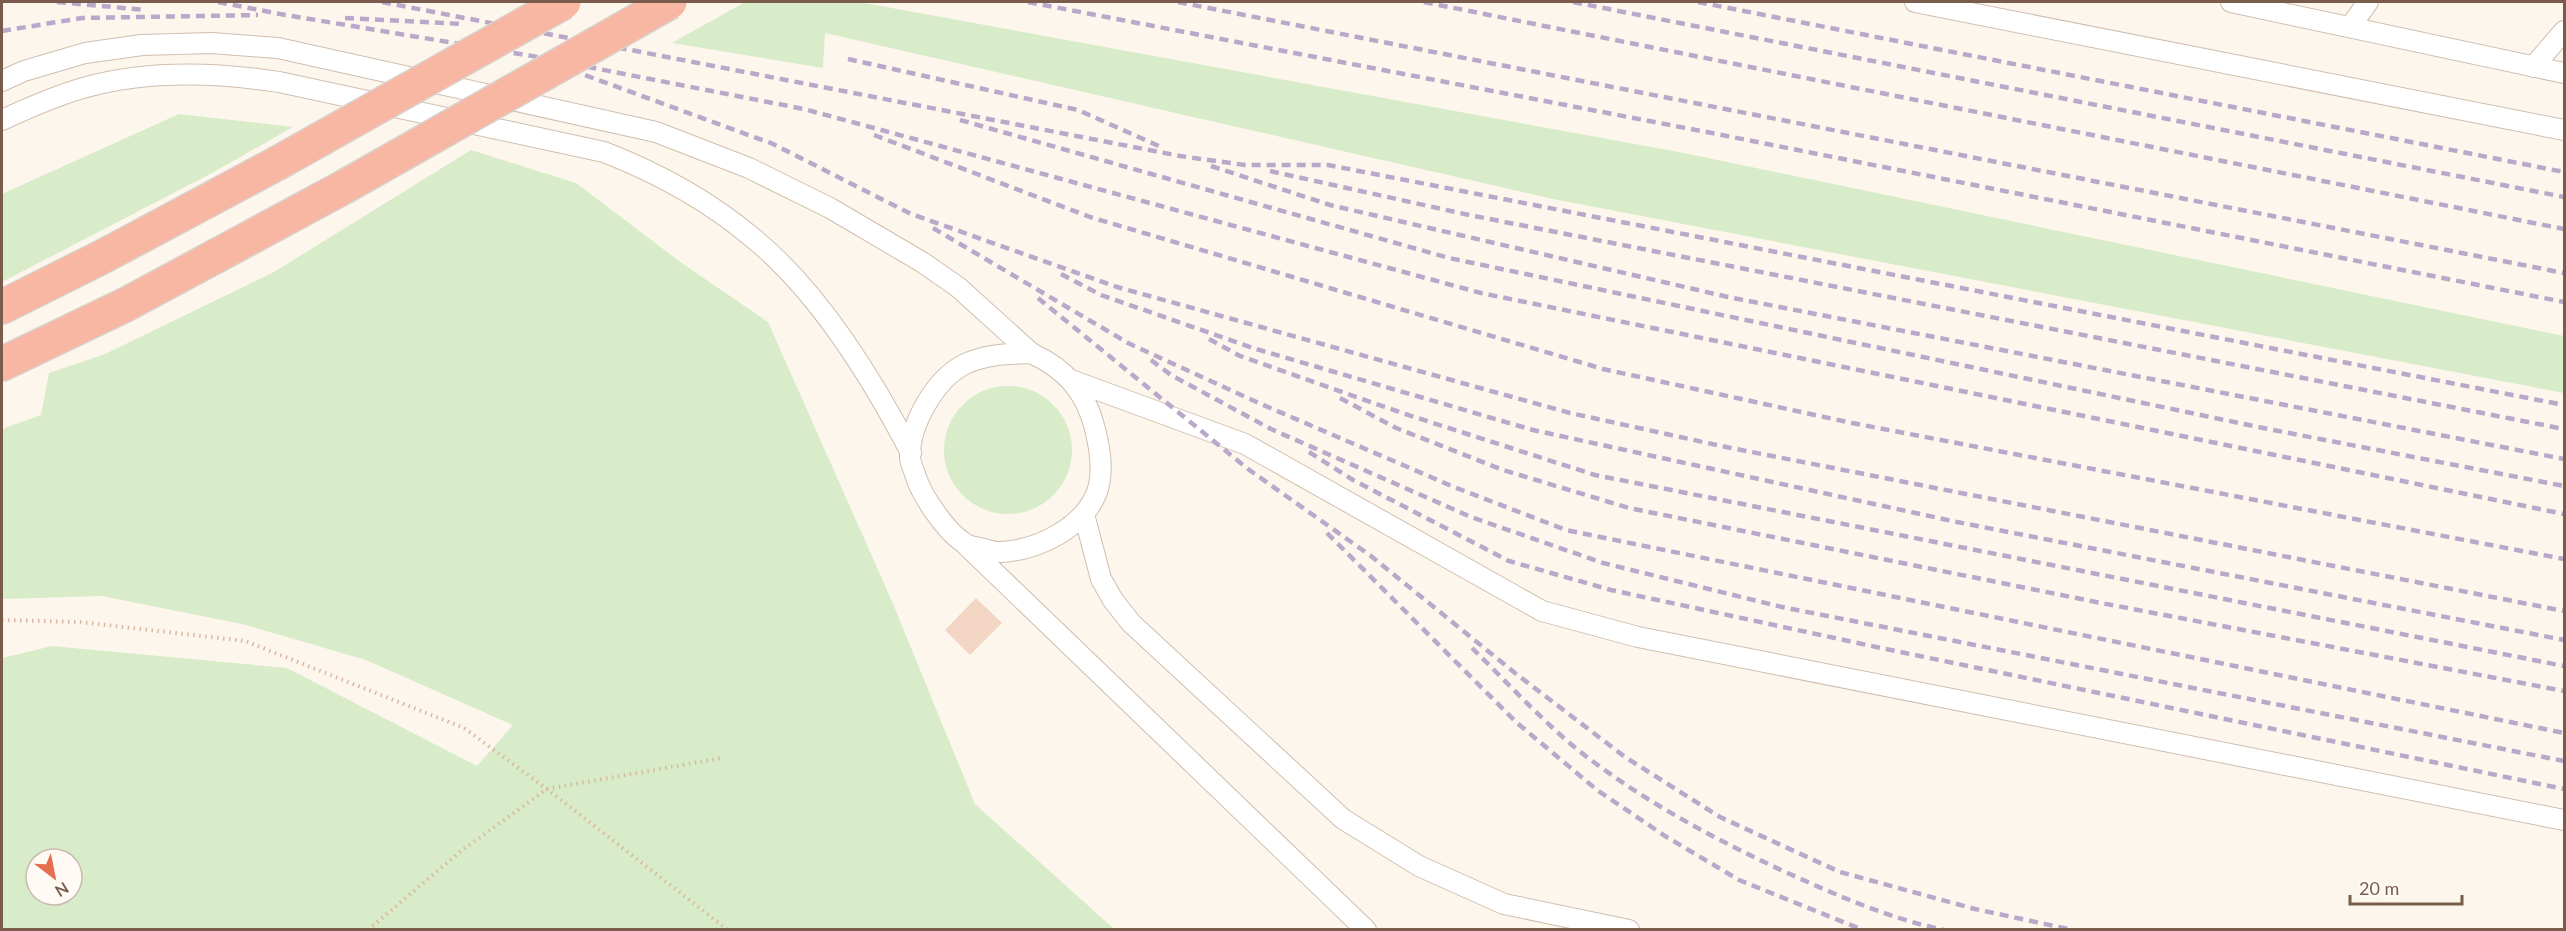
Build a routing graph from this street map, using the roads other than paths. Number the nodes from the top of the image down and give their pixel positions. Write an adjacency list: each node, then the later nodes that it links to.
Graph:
1 (564, 2): 13 (highway, bridge)
2 (670, 2): 14 (highway, bridge)
3 (1915, 2): 12 (lane)
4 (2231, 2): 6 (lane)
5 (2368, 2): 6 (lane)
6 (2350, 27): 8 (lane)
7 (2565, 31): 8 (lane)
8 (2533, 67): 9 (lane)
9 (2565, 74)
10 (2, 81): 15 (lane)
11 (2, 120): 19 (lane)
12 (2565, 130)
13 (2, 307)
14 (53, 340): 16 (highway); 17 (lane)
15 (1031, 353): 18 (lane); 19 (lane)
16 (2, 364)
17 (2, 376)
18 (1071, 380): 20 (lane); 22 (lane)
19 (911, 453): 21 (lane)
20 (1084, 514): 21 (lane); 24 (lane)
21 (966, 545): 23 (lane)
22 (2565, 820)
23 (1366, 930)
24 (1629, 930)

